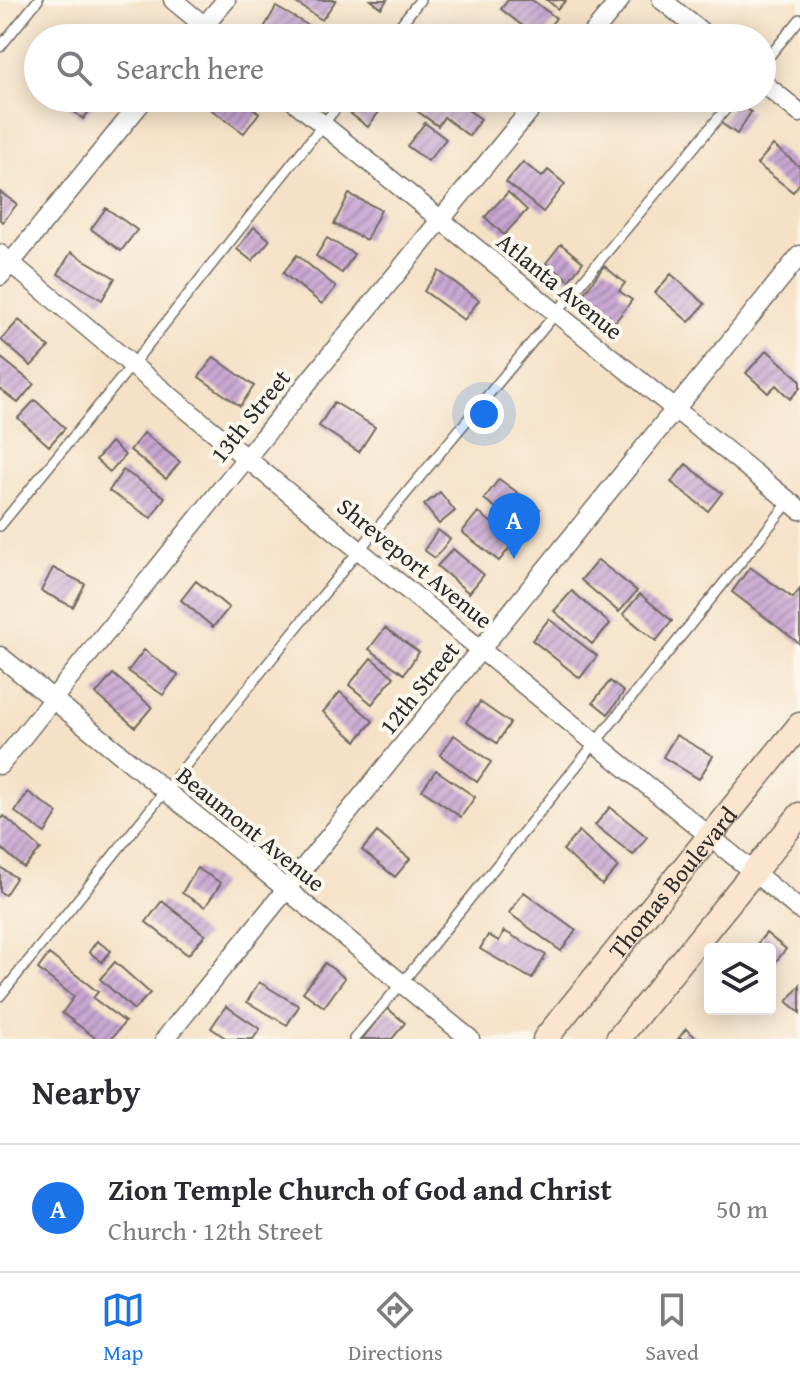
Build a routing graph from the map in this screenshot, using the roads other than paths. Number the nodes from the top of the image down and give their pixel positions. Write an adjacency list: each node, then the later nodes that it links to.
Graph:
1 (38, 0): 13 (lane)
2 (173, 0): 8 (street)
3 (226, 0): 9 (street)
4 (420, 0): 10 (lane)
5 (620, 0): 11 (street)
6 (662, 0): 12 (street)
7 (800, 19): 14 (lane)
8 (192, 24)
9 (206, 24)
10 (401, 24)
11 (600, 24)
12 (692, 24)
13 (0, 47)
14 (776, 48)
15 (776, 93): 21 (street)
16 (133, 112): 25 (street)
17 (307, 112): 22 (street, Atlanta Avenue)
18 (333, 112): 22 (lane)
19 (529, 112): 23 (street, 13th Street)
20 (723, 112): 26 (lane)
21 (800, 113)
22 (322, 125): 23 (street, Atlanta Avenue); 27 (lane)
23 (440, 220): 26 (street, Atlanta Avenue); 29 (street, 13th Street)
24 (800, 255): 28 (street, 12th Street)
25 (4, 264): 27 (street, Shreveport Avenue)
26 (556, 315): 28 (street, Atlanta Avenue); 32 (lane)
27 (132, 365): 29 (street, Shreveport Avenue); 31 (lane)
28 (675, 410): 30 (street, Atlanta Avenue); 33 (street, 12th Street)
29 (247, 457): 32 (street, Shreveport Avenue); 35 (street, 13th Street)
30 (795, 506): 37 (lane)
31 (0, 526)
32 (360, 549): 33 (street, Shreveport Avenue); 39 (lane)
33 (482, 649): 37 (street, Shreveport Avenue); 43 (street, 12th Street)
34 (0, 656): 35 (street, Beaumont Avenue)
35 (53, 699): 38 (street, 13th Street); 39 (street, Beaumont Avenue)
36 (800, 725): 41 (main road, Thomas Boulevard)
37 (595, 742): 41 (street, Shreveport Avenue); 45 (lane)
38 (0, 765)
39 (166, 790): 43 (street, Beaumont Avenue); 46 (lane)
40 (800, 815): 42 (main road)
41 (710, 837): 42 (street, Shreveport Avenue); 50 (main road, Thomas Boulevard)
42 (754, 872): 44 (street, Shreveport Avenue); 51 (main road)
43 (287, 889): 45 (street, Beaumont Avenue); 47 (street, 12th Street)
44 (800, 910)
45 (402, 983): 48 (lane); 49 (street, Beaumont Avenue)
46 (0, 996)
47 (165, 1039)
48 (354, 1039)
49 (470, 1039)
50 (545, 1039)
51 (618, 1039)

